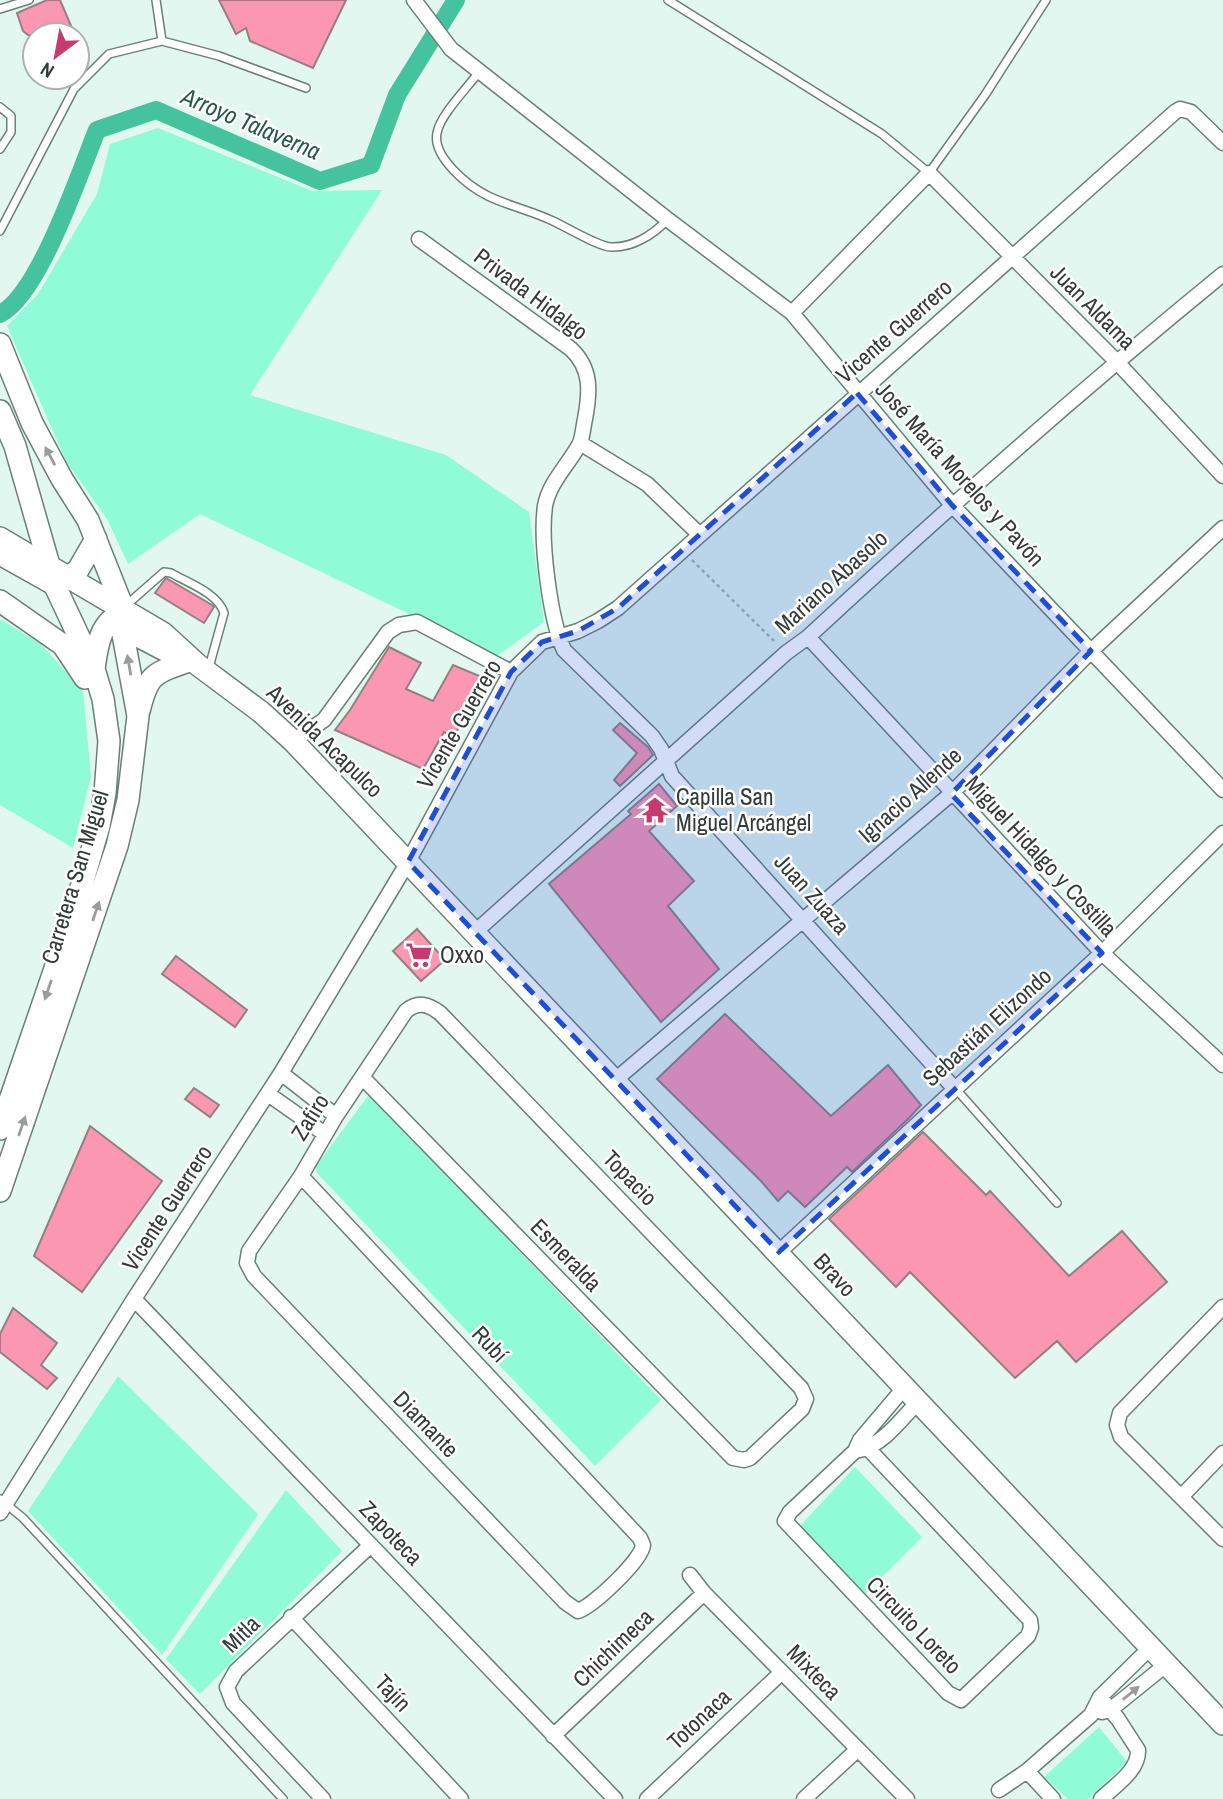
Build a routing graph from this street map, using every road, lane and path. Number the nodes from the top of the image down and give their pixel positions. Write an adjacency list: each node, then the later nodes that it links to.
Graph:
1 (29, 0): 6 (lane)
2 (156, 0): 7 (lane)
3 (414, 0): 8 (street, José María Morelos y Pavón)
4 (668, 0): 13 (lane)
5 (1046, 0): 13 (lane)
6 (0, 9)
7 (162, 41): 9 (lane); 15 (lane)
8 (480, 71): 14 (street, José María Morelos y Pavón); 14 (lane)
9 (306, 88)
10 (0, 107): 12 (lane)
11 (1223, 143): 17 (street, Vicente Guerrero)
12 (0, 149)
13 (929, 173): 17 (street, Juan Aldama); 19 (street)
14 (667, 219): 19 (street, José María Morelos y Pavón)
15 (0, 231)
16 (419, 239): 24 (street, Privada Hidalgo)
17 (1012, 259): 21 (street, Juan Aldama); 22 (street, Vicente Guerrero)
18 (1223, 274): 21 (street, Mariano Abasolo)
19 (792, 313): 22 (street, José María Morelos y Pavón)
20 (0, 344): 30 (main road, Carretera San Miguel, one-way to 20)
21 (1116, 361): 25 (street, Juan Aldama); 26 (street, Mariano Abasolo)
22 (857, 393): 26 (street, José María Morelos y Pavón); 28 (street, Vicente Guerrero)
23 (0, 411): 33 (main road, Carretera San Miguel)
24 (580, 443): 28 (street); 36 (street)
25 (1223, 476)
26 (952, 505): 37 (street, Mariano Abasolo); 38 (street, José María Morelos y Pavón)
27 (1223, 528): 38 (street, Ignacio Allende)
28 (699, 534): 31 (street, Vicente Guerrero)
29 (0, 537): 33 (street)
30 (96, 539): 33 (main road); 35 (main road, Carretera San Miguel)
31 (682, 551): 36 (street, Vicente Guerrero); 39 (path)
32 (0, 555): 33 (street)
33 (57, 577): 35 (main road); 41 (main road, Carretera San Miguel)
34 (0, 601): 44 (main road)
35 (122, 616): 40 (main road, Avenida Acapulco); 40 (main road, Avenida Acapulco); 40 (lane); 41 (main road); 43 (main road, Carretera San Miguel, one-way to 35)
36 (558, 636): 42 (street, Vicente Guerrero); 46 (street, Juan Zuaza)
37 (808, 637): 39 (street, Mariano Abasolo); 48 (street, Miguel Hidalgo y Costilla)
38 (1091, 651): 47 (street, José María Morelos y Pavón); 48 (street, Ignacio Allende)
39 (786, 653): 46 (street, Mariano Abasolo)
40 (197, 666): 43 (main road); 45 (main road, Avenida Acapulco)
41 (94, 669): 44 (main road, Carretera San Miguel)
42 (510, 672): 45 (street); 50 (street, Vicente Guerrero)
43 (138, 716): 65 (main road, Carretera San Miguel, one-way to 43)
44 (109, 741): 62 (main road, Carretera San Miguel, one-way to 62)
45 (293, 741): 50 (main road, Avenida Acapulco)
46 (667, 762): 51 (street, Juan Zuaza); 52 (street, Mariano Abasolo)
47 (1223, 790)
48 (951, 794): 51 (street, Ignacio Allende); 53 (street, Miguel Hidalgo y Costilla)
49 (1223, 833): 53 (street, Sebastián Elizondo)
50 (408, 862): 52 (main road, Bravo); 56 (street, Vicente Guerrero)
51 (803, 918): 58 (street, Ignacio Allende); 59 (street, Juan Zuaza)
52 (475, 932): 58 (main road, Bravo)
53 (1102, 953): 55 (street, Miguel Hidalgo y Costilla); 59 (street, Sebastián Elizondo)
54 (423, 1004): 57 (street, Zafiro); 74 (street, Topacio)
55 (1223, 1065)
56 (281, 1073): 60 (street, Vicente Guerrero); 61 (street)
57 (363, 1078): 61 (street, Zafiro); 74 (street, Esmeralda)
58 (614, 1081): 67 (main road, Bravo)
59 (954, 1088): 66 (lane); 67 (street, Sebastián Elizondo)
60 (268, 1094): 63 (street); 69 (street, Vicente Guerrero)
61 (336, 1116): 63 (street, Zafiro)
62 (0, 1129)
63 (325, 1134): 64 (street, Zafiro)
64 (301, 1176): 68 (street, Zafiro); 81 (street, Rubí)
65 (0, 1191)
66 (1057, 1203)
67 (779, 1252): 71 (main road, Bravo)
68 (247, 1263): 81 (street, Diamante)
69 (134, 1299): 76 (street, Vicente Guerrero); 78 (street, Zapoteca)
70 (1223, 1307): 75 (street)
71 (911, 1395): 72 (street); 83 (main road, Bravo)
72 (861, 1446): 72 (street, Circuito Loreto)
73 (1223, 1453): 75 (street)
74 (739, 1460)
75 (1181, 1497): 77 (street)
76 (2, 1505): 94 (lane)
77 (1223, 1539)
78 (371, 1545): 82 (street, Mitla); 90 (street, Zapoteca)
79 (690, 1575): 80 (street, Mixteca)
80 (704, 1593): 85 (street, Mixteca); 90 (street, Chichimeca)
81 (578, 1611)
82 (292, 1618): 95 (street, Mitla); 96 (street, Tajín)
83 (1151, 1647): 84 (main road, Bravo); 86 (street)
84 (1167, 1664): 87 (street, one-way to 84); 89 (main road, Bravo)
85 (782, 1672): 91 (street, Mixteca); 98 (street, Totonaca)
86 (1100, 1697): 87 (street); 88 (street)
87 (1110, 1710): 88 (street); 102 (street)
88 (1091, 1715): 92 (street)
89 (1223, 1724)
90 (554, 1737): 97 (street, Zapoteca)
91 (857, 1750): 99 (street); 100 (street, Mixteca)
92 (1027, 1771): 93 (street); 101 (street)
93 (999, 1790)
94 (283, 1799)
95 (323, 1799)
96 (461, 1799)
97 (615, 1799)
98 (647, 1799)
99 (804, 1799)
100 (907, 1799)
101 (1053, 1799)
102 (1101, 1799)

